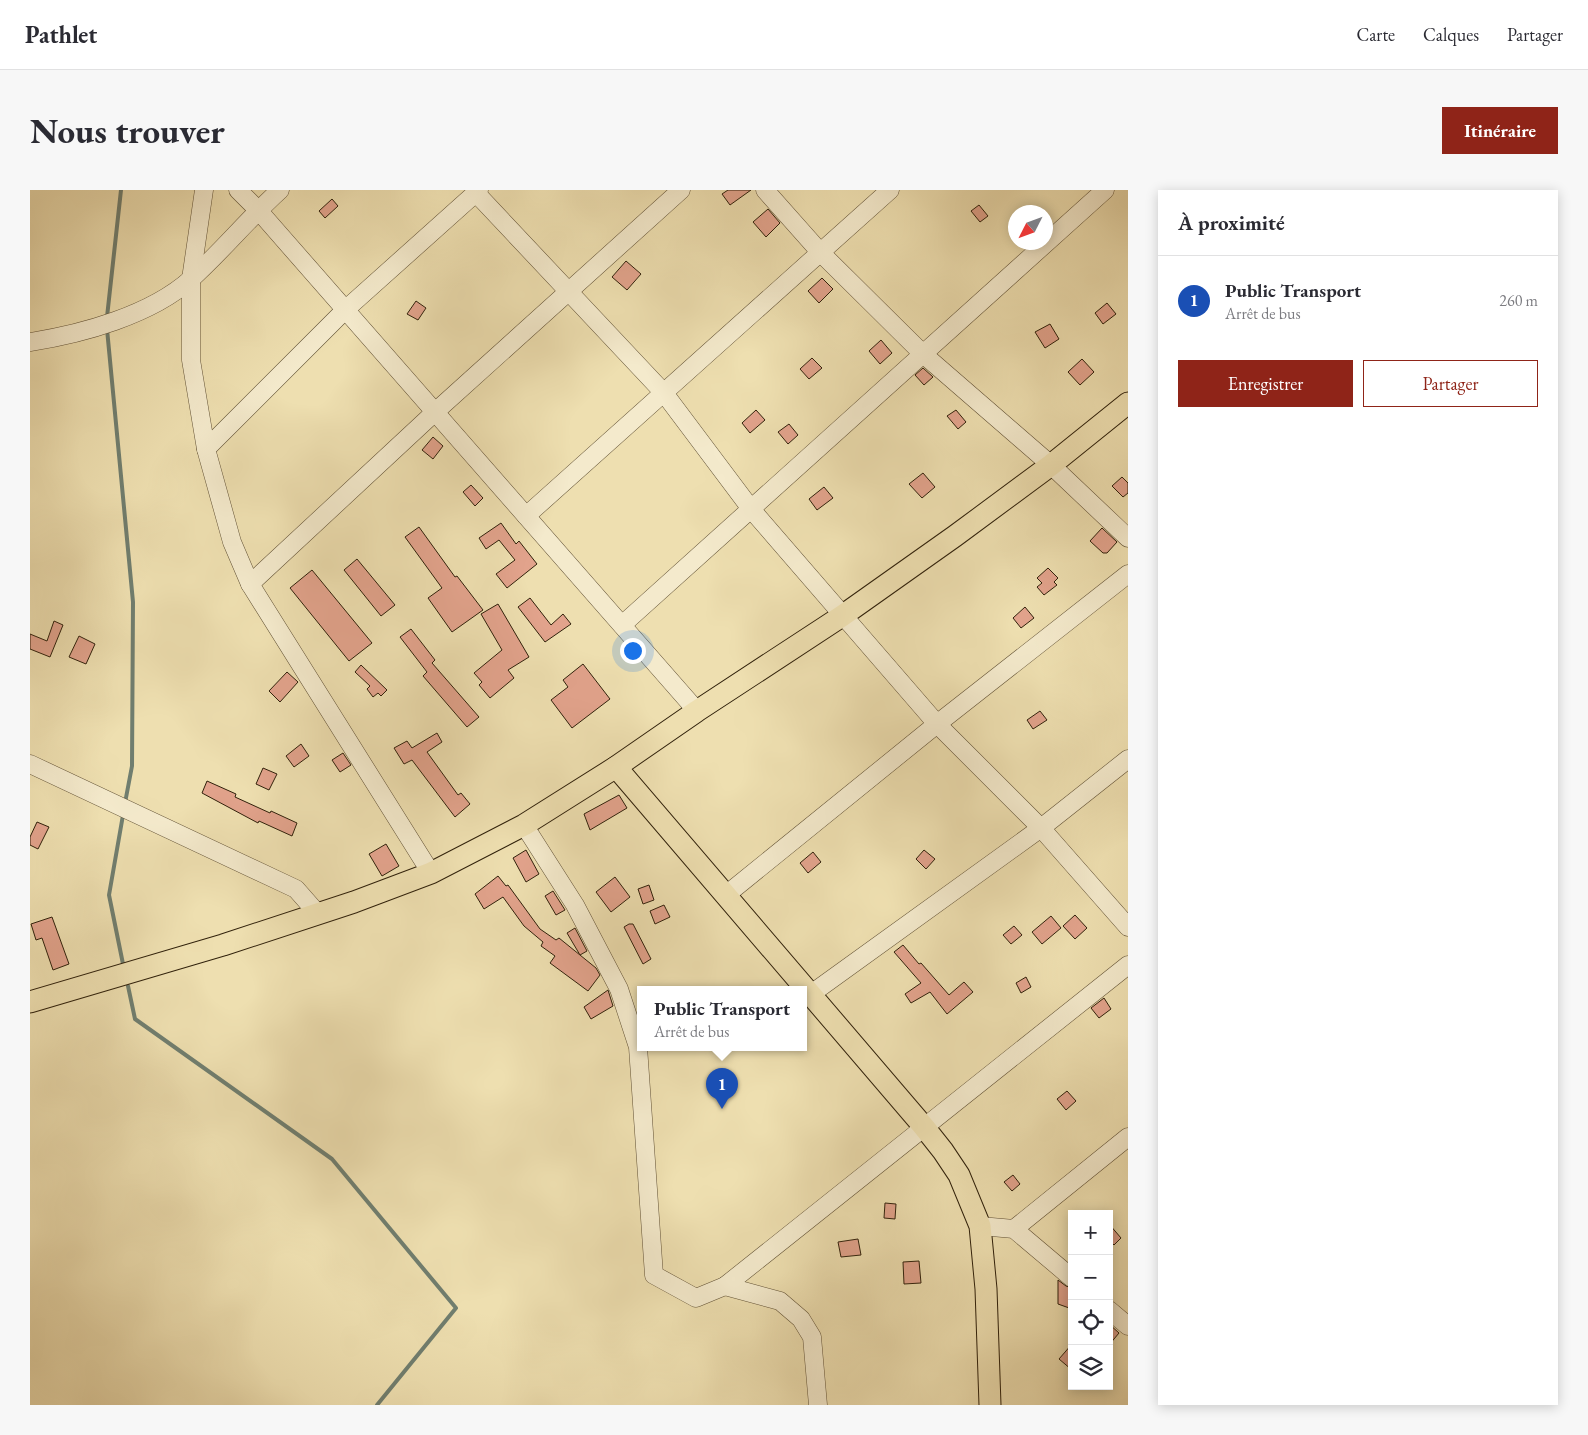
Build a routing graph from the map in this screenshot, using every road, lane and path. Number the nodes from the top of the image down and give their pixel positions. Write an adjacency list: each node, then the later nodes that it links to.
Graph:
1 (204, 190): 11 (street)
2 (238, 190): 9 (street)
3 (280, 190): 9 (street)
4 (681, 190): 12 (street)
5 (765, 190): 10 (street)
6 (890, 190): 10 (street)
7 (1105, 190): 15 (street)
8 (478, 192): 12 (street); 13 (street)
9 (258, 210): 11 (street); 13 (street)
10 (820, 252): 15 (street); 16 (street)
11 (191, 279): 14 (street); 19 (street)
12 (568, 292): 16 (street); 18 (street)
13 (346, 310): 18 (street); 19 (street)
14 (30, 342)
15 (923, 354): 20 (street); 21 (street)
16 (664, 393): 21 (street); 22 (street)
17 (1128, 403): 20 (main road)
18 (435, 412): 22 (street); 25 (street)
19 (206, 449): 25 (street)
20 (1051, 465): 23 (street); 26 (main road)
21 (751, 509): 26 (street); 27 (street)
22 (526, 516): 27 (street)
23 (1128, 538)
24 (1128, 574): 29 (street)
25 (250, 584): 35 (street)
26 (842, 616): 28 (main road); 29 (street)
27 (622, 625): 28 (street)
28 (697, 711): 32 (main road)
29 (937, 724): 34 (street); 36 (street)
30 (1128, 759): 34 (street)
31 (30, 764): 37 (street)
32 (616, 767): 33 (main road); 36 (main road)
33 (524, 825): 35 (main road); 44 (street)
34 (1041, 828): 38 (street); 42 (street)
35 (431, 873): 37 (main road)
36 (726, 895): 40 (main road)
37 (318, 914): 43 (main road)
38 (1128, 926)
39 (1128, 965): 46 (street)
40 (804, 986)
41 (807, 989): 42 (main road)
42 (811, 994): 46 (main road)
43 (30, 1002)
44 (637, 1043)
45 (638, 1051): 51 (street)
46 (924, 1127): 48 (main road); 51 (street)
47 (1128, 1137): 49 (street)
48 (980, 1226): 49 (street); 55 (main road)
49 (1014, 1229): 50 (street)
50 (1068, 1275)
51 (725, 1286): 54 (street)
52 (1113, 1313): 53 (street)
53 (1128, 1326)
54 (818, 1405)
55 (990, 1405)

